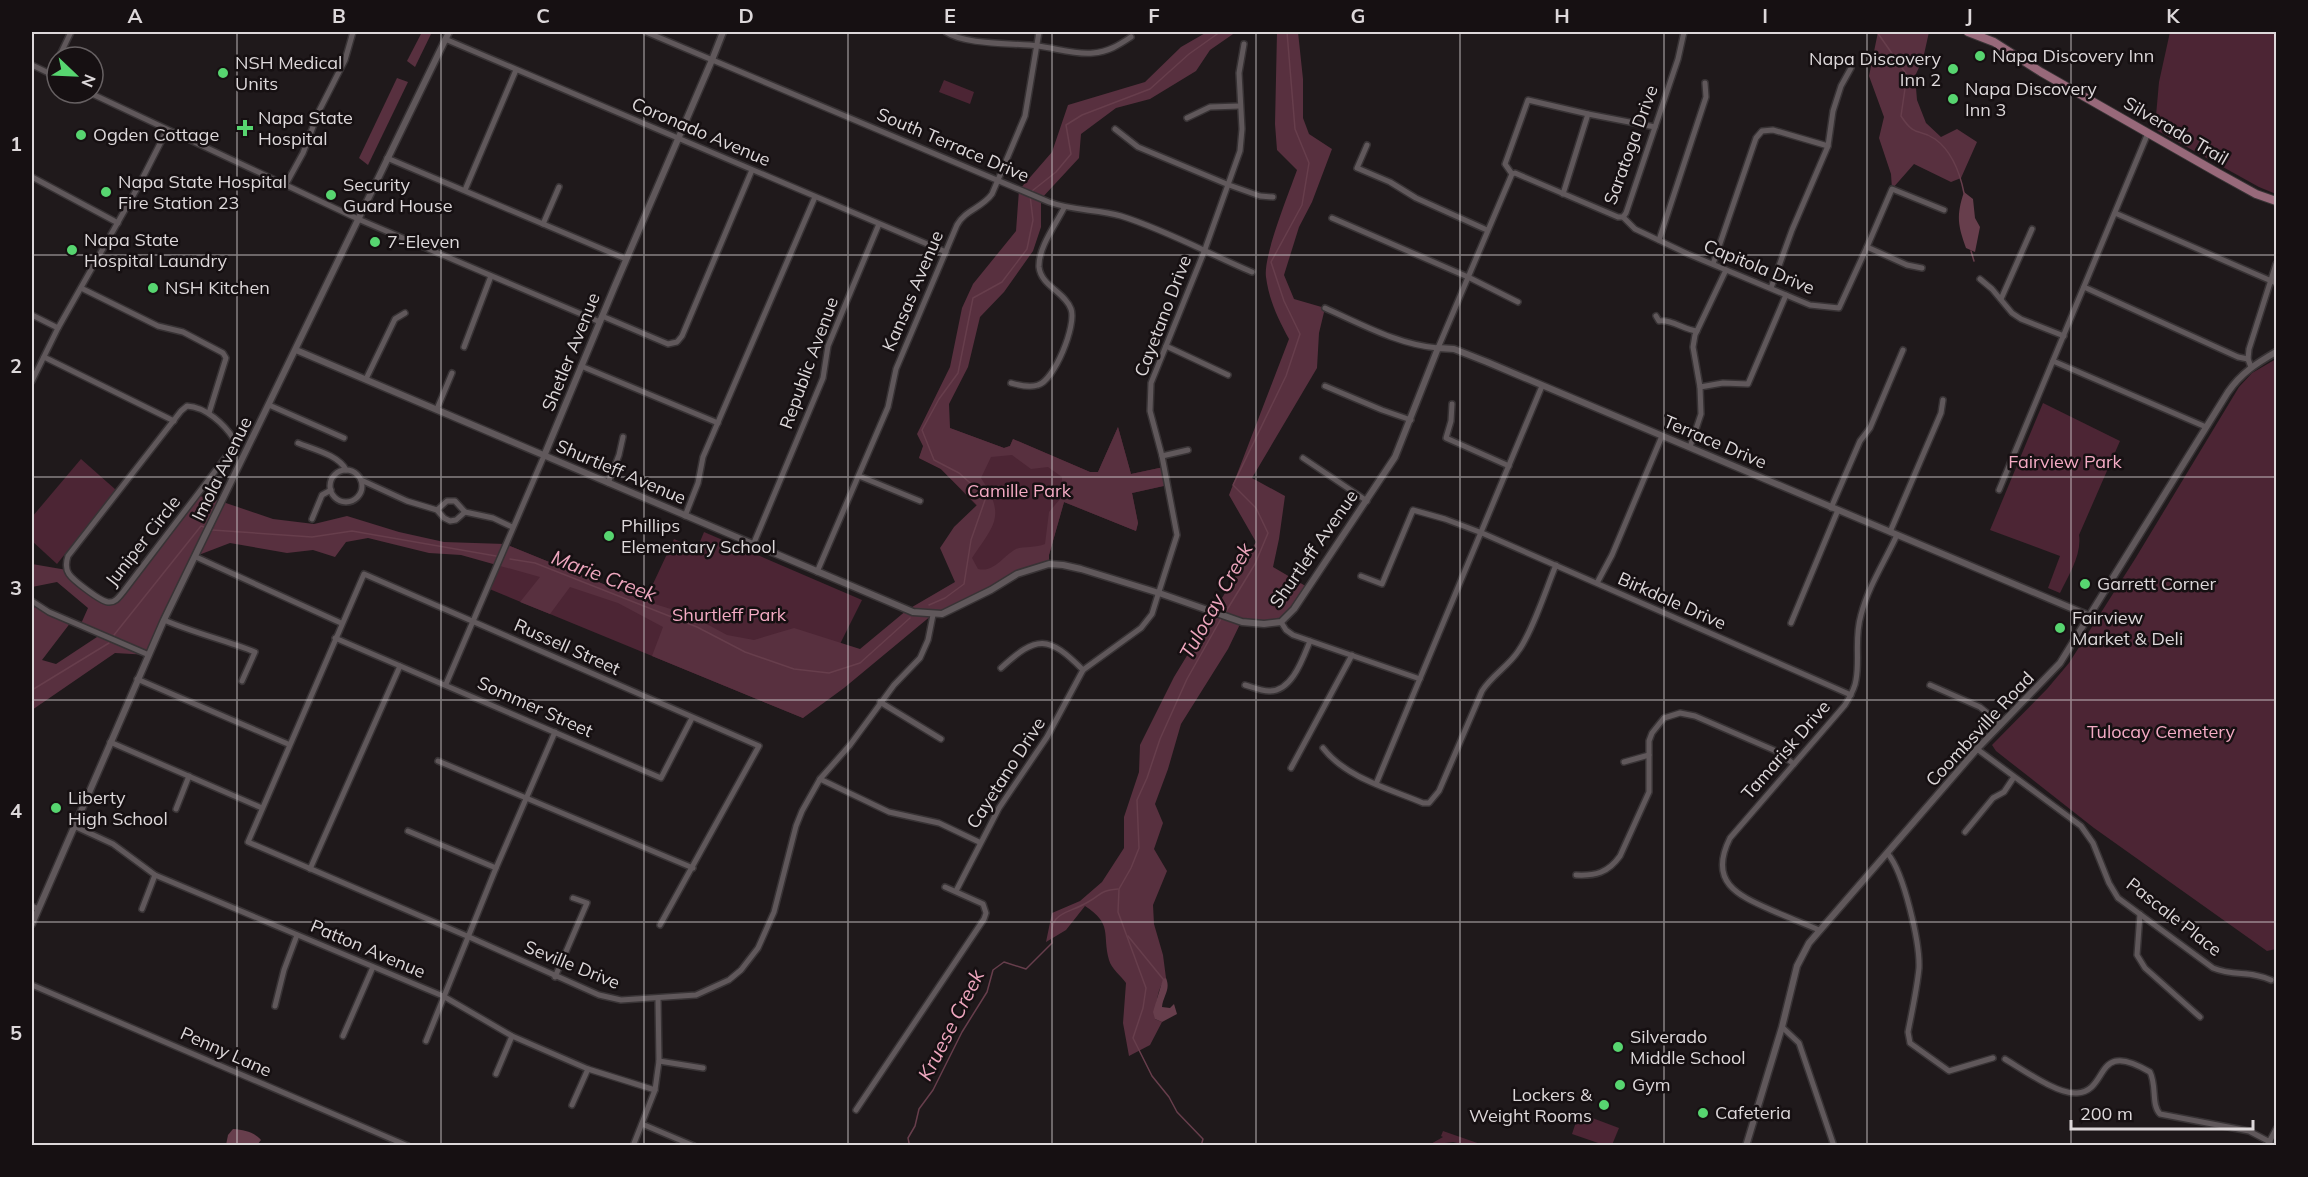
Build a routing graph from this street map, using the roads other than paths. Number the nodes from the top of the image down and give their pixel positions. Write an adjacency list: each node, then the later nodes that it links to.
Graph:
1 (353, 32): 33 (street)
2 (449, 32): 10 (street, Imola Avenue)
3 (646, 32): 13 (street, South Terrace Drive)
4 (723, 32): 13 (street, Shetler Avenue)
5 (946, 32): 12 (street)
6 (1039, 32): 12 (street, Kansas Avenue)
7 (1684, 32): 21 (street, Saratoga Drive)
8 (1968, 32): 24 (main road, Silverado Trail)
9 (1131, 37): 12 (street)
10 (445, 39): 15 (street, Coronado Avenue); 28 (street, Imola Avenue)
11 (1244, 44): 18 (street, Cayetano Drive)
12 (1037, 46): 32 (street, Kansas Avenue)
13 (712, 60): 25 (street, Shetler Avenue); 32 (street, South Terrace Drive)
14 (1851, 68): 27 (street)
15 (516, 69): 25 (street, Coronado Avenue); 36 (street)
16 (1705, 83): 52 (street)
17 (105, 100): 23 (street)
18 (1240, 106): 20 (street); 34 (street, Cayetano Drive)
19 (1588, 114): 21 (street); 30 (street); 37 (street)
20 (1187, 118)
21 (1655, 127): 44 (street, Saratoga Drive)
22 (1115, 129): 34 (street)
23 (167, 130): 33 (street); 47 (street)
24 (2148, 133): 40 (main road, Silverado Trail); 43 (street)
25 (679, 139): 29 (street, Coronado Avenue); 56 (street, Shetler Avenue)
26 (1367, 145): 51 (street)
27 (1827, 146): 57 (street); 68 (street)
28 (387, 158): 36 (street); 46 (street, Imola Avenue)
29 (752, 170): 38 (street, Coronado Avenue); 76 (street)
30 (1512, 174): 37 (street, Saratoga Drive); 51 (street)
31 (32, 177): 47 (street)
32 (998, 181): 41 (street, South Terrace Drive); 54 (street, Kansas Avenue)
33 (286, 184): 46 (street)
34 (1229, 185): 39 (street); 55 (street, Cayetano Drive)
35 (559, 187): 48 (street)
36 (465, 190): 48 (street)
37 (1563, 194): 44 (street, Saratoga Drive)
38 (815, 197): 49 (street, Coronado Avenue); 106 (street)
39 (1273, 197)
40 (2277, 201)
41 (1064, 208): 55 (street, South Terrace Drive); 95 (street)
42 (1944, 210): 53 (street)
43 (2115, 213): 65 (street); 66 (street)
44 (1623, 217): 52 (street, Capitola Drive)
45 (1332, 218): 63 (street)
46 (358, 219): 62 (street); 83 (street, Imola Avenue)
47 (117, 222): 67 (street)
48 (543, 224): 56 (street)
49 (879, 224): 54 (street, Coronado Avenue); 135 (street, Republic Avenue)
50 (2032, 229): 70 (street)
51 (1487, 230): 63 (street)
52 (1659, 240): 57 (street, Capitola Drive)
53 (1867, 247): 59 (street); 69 (street, Capitola Drive)
54 (946, 252): 119 (street, Kansas Avenue)
55 (1204, 252): 61 (street, South Terrace Drive); 80 (street, Cayetano Drive)
56 (626, 259): 76 (street, Shetler Avenue)
57 (1713, 264): 60 (street, Capitola Drive)
58 (2277, 264): 65 (street)
59 (1922, 268)
60 (1726, 270): 68 (street, Capitola Drive); 78 (street)
61 (1252, 272)
62 (492, 276): 76 (street); 81 (street)
63 (1468, 277): 71 (street); 82 (street)
64 (1980, 279): 70 (street)
65 (2274, 282): 87 (street)
66 (2084, 287): 79 (street); 87 (street)
67 (81, 288): 77 (street); 103 (street)
68 (1771, 288): 69 (street, Capitola Drive)
69 (1786, 295): 98 (street)
70 (2001, 299): 79 (street)
71 (1518, 302)
72 (1325, 308): 82 (street, Terrace Drive)
73 (405, 313): 93 (street)
74 (32, 315): 77 (street)
75 (1656, 316): 78 (street)
76 (601, 319): 89 (street, Shetler Avenue)
77 (58, 328): 86 (street)
78 (1697, 331): 98 (street)
79 (2064, 336): 88 (street)
80 (1166, 346): 92 (street); 115 (street, Cayetano Drive)
81 (464, 347)
82 (1438, 348): 97 (street, Terrace Drive); 104 (street, Shurtleff Avenue)
83 (296, 350): 93 (street, Shurtleff Avenue); 101 (street, Imola Avenue)
84 (1903, 350): 126 (street)
85 (2277, 352): 90 (street, Coombsville Road)
86 (44, 357): 94 (street); 105 (street)
87 (2248, 359): 90 (street)
88 (2053, 361): 107 (street); 123 (street)
89 (581, 366): 106 (street); 114 (street, Shetler Avenue)
90 (2250, 367): 107 (street, Coombsville Road)
91 (452, 373): 102 (street)
92 (1228, 375)
93 (366, 379): 102 (street, Shurtleff Avenue)
94 (32, 381)
95 (1011, 383)
96 (1325, 386): 104 (street)
97 (1542, 386): 108 (street, Terrace Drive); 117 (street)
98 (1700, 387): 112 (street)
99 (1943, 400): 132 (street)
100 (1452, 404): 117 (street)
101 (269, 405): 110 (street); 136 (street, Imola Avenue)
102 (437, 409): 114 (street, Shurtleff Avenue)
103 (208, 413): 105 (street, Juniper Circle); 105 (street, Juniper Circle)
104 (1411, 420): 125 (street, Shurtleff Avenue)
105 (174, 421)
106 (718, 423): 129 (street)
107 (2206, 427): 144 (street, Coombsville Road)
108 (1662, 436): 112 (street, Terrace Drive); 140 (street)
109 (623, 437): 121 (street)
110 (344, 438)
111 (297, 443): 118 (street)
112 (1690, 447): 126 (street, Terrace Drive)
113 (1188, 450): 115 (street)
114 (544, 456): 121 (street, Shurtleff Avenue); 131 (street, Shetler Avenue)
115 (1162, 456): 141 (street, Cayetano Drive)
116 (1303, 458): 125 (street)
117 (1509, 466): 133 (street)
118 (346, 470): 120 (street); 122 (street)
119 (859, 476): 124 (street); 138 (street, Kansas Avenue)
120 (361, 480): 122 (street); 127 (street)
121 (608, 483): 129 (street, Shurtleff Avenue)
122 (331, 490): 130 (street)
123 (1999, 490)
124 (921, 501)
125 (1367, 501): 147 (street, Shurtleff Avenue)
126 (1835, 509): 132 (street, Terrace Drive); 149 (street)
127 (436, 510): 128 (street); 128 (street)
128 (465, 512): 131 (street)
129 (685, 516): 135 (street, Shurtleff Avenue)
130 (312, 519)
131 (512, 527): 146 (street, Shetler Avenue)
132 (1890, 532): 134 (street, Terrace Drive)
133 (1482, 533): 137 (street, Birkdale Drive); 139 (street, Birkdale Drive); 158 (street)
134 (1897, 535): 144 (street, Terrace Drive); 163 (street, Tamarisk Drive)
135 (753, 545): 138 (street, Shurtleff Avenue)
136 (196, 556): 145 (street, Imola Avenue); 148 (street)
137 (1556, 565): 140 (street, Birkdale Drive); 181 (street)
138 (818, 572): 143 (street, Shurtleff Avenue)
139 (1361, 576)
140 (1597, 583): 163 (street, Birkdale Drive)
141 (1159, 593): 143 (street, Shurtleff Avenue); 147 (street, Shurtleff Avenue); 156 (street, Cayetano Drive)
142 (32, 601): 152 (street)
143 (933, 615): 164 (street, Seville Drive)
144 (2090, 616): 166 (street, Coombsville Road)
145 (164, 620): 152 (street, Imola Avenue); 159 (street)
146 (473, 622): 148 (street, Russell Street); 160 (street, Shetler Avenue); 165 (street, Russell Street)
147 (1281, 622): 151 (street)
148 (341, 623): 150 (street)
149 (1791, 623)
150 (335, 638): 154 (street, Sommer Street); 170 (street)
151 (1310, 641): 153 (street); 161 (street)
152 (149, 655): 157 (street, Imola Avenue)
153 (1352, 656): 158 (street); 177 (street)
154 (400, 666): 160 (street, Sommer Street); 192 (street)
155 (1001, 669): 156 (street)
156 (1083, 670): 188 (street, Cayetano Drive)
157 (137, 679): 169 (street, Imola Avenue); 170 (street)
158 (1420, 679): 181 (street)
159 (242, 681)
160 (446, 684): 167 (street, Sommer Street)
161 (1245, 685)
162 (1930, 685): 166 (street)
163 (1851, 695): 176 (street, Tamarisk Drive)
164 (880, 702): 168 (street); 180 (street, Seville Drive)
165 (692, 718): 167 (street, Sommer Street); 191 (street, Russell Street)
166 (2001, 724): 172 (street, Coombsville Road)
167 (555, 732): 182 (street)
168 (940, 739)
169 (110, 742): 178 (street); 185 (street, Imola Avenue)
170 (288, 744): 184 (street)
171 (1323, 748): 181 (street)
172 (1977, 749): 179 (street, Pascale Place); 189 (street, Coombsville Road)
173 (1649, 755): 175 (street); 176 (street); 193 (street)
174 (438, 761): 182 (street)
175 (1624, 762)
176 (1794, 764): 203 (street, Tamarisk Drive)
177 (1292, 768)
178 (189, 776): 183 (street); 184 (street)
179 (2014, 777): 187 (street); 200 (street, Pascale Place)
180 (820, 779): 188 (street); 211 (street, Seville Drive)
181 (1376, 783)
182 (525, 798): 190 (street); 191 (street)
183 (176, 808)
184 (262, 808): 192 (street, Seville Drive)
185 (74, 826): 194 (street, Patton Avenue); 198 (street, Imola Avenue)
186 (408, 831): 190 (street)
187 (1965, 832)
188 (980, 842): 196 (street, Cayetano Drive)
189 (1888, 854): 203 (street, Coombsville Road); 218 (street)
190 (496, 868): 205 (street)
191 (693, 868): 202 (street)
192 (310, 869): 205 (street, Seville Drive)
193 (1576, 874)
194 (155, 875): 199 (street); 204 (street, Patton Avenue)
195 (945, 887): 196 (street)
196 (956, 891): 226 (street)
197 (573, 898): 207 (street)
198 (35, 908): 201 (street, Imola Avenue)
199 (142, 909)
200 (2140, 914): 208 (street, Pascale Place); 213 (street)
201 (32, 924)
202 (660, 925)
203 (1819, 930): 214 (street, Coombsville Road)
204 (297, 935): 206 (street, Patton Avenue); 212 (street)
205 (467, 936): 207 (street, Seville Drive); 210 (street)
206 (373, 967): 210 (street, Patton Avenue); 215 (street)
207 (555, 977): 211 (street, Seville Drive)
208 (2271, 980)
209 (32, 985): 230 (street, Penny Lane)
210 (443, 996): 216 (street, Patton Avenue); 217 (street)
211 (658, 999): 220 (street)
212 (275, 1006)
213 (2200, 1017)
214 (1782, 1027): 233 (street, Coombsville Road); 234 (street)
215 (343, 1036)
216 (512, 1036): 221 (street, Patton Avenue); 223 (street)
217 (426, 1041)
218 (1993, 1058)
219 (2005, 1059): 229 (street)
220 (659, 1061): 222 (street); 224 (street)
221 (588, 1068): 224 (street, Patton Avenue); 225 (street)
222 (704, 1068)
223 (496, 1074)
224 (655, 1090): 227 (street)
225 (572, 1105)
226 (856, 1110)
227 (642, 1124): 231 (street); 232 (street)
228 (2277, 1129): 229 (street)
229 (2269, 1144)
230 (408, 1146)
231 (633, 1146)
232 (694, 1146)
233 (1746, 1146)
234 (1834, 1146)

